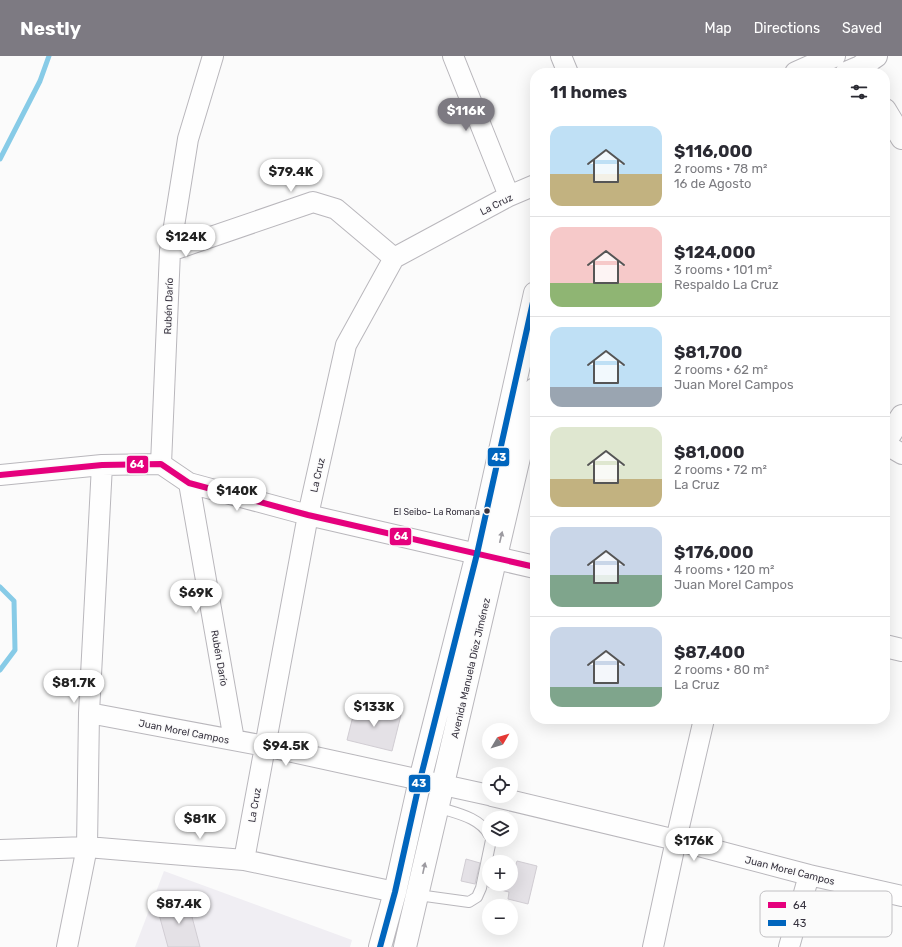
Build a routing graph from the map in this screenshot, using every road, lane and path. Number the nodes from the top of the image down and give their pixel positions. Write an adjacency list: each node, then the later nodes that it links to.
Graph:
1 (213, 56): 11 (street, Rubén Darío)
2 (560, 56): 5 (street)
3 (834, 56): 6 (main road)
4 (455, 57): 10 (street)
5 (566, 68)
6 (807, 68)
7 (890, 118): 8 (main road)
8 (902, 138)
9 (530, 187): 10 (street, La Cruz)
10 (509, 196): 12 (street, La Cruz)
11 (170, 250): 12 (street); 19 (street, Rubén Darío)
12 (394, 258): 23 (street, La Cruz)
13 (530, 320): 24 (main road, Avenida Manuela Díez Jiménez)
14 (530, 406): 24 (main road, Avenida Manuela Díez Jiménez, one-way to 14)
15 (902, 416): 16 (main road)
16 (890, 435)
17 (890, 446): 18 (street)
18 (902, 454)
19 (161, 464): 20 (street); 22 (street)
20 (102, 465): 21 (street); 28 (street)
21 (0, 475)
22 (189, 482): 23 (street); 30 (street, Rubén Darío)
23 (308, 515): 24 (street); 31 (street, La Cruz)
24 (486, 556): 25 (main road); 32 (main road, Avenida Manuela Díez Jiménez); 33 (main road, Avenida Manuela Díez Jiménez)
25 (530, 566)
26 (890, 647): 27 (main road)
27 (902, 650)
28 (89, 713): 30 (street, Juan Morel Campos); 39 (street)
29 (703, 724): 38 (street)
30 (234, 740): 31 (street, Juan Morel Campos)
31 (264, 746): 32 (street, Juan Morel Campos); 42 (street, La Cruz)
32 (420, 780): 33 (street, Juan Morel Campos); 46 (main road, Avenida Manuela Díez Jiménez)
33 (442, 784): 34 (street, Juan Morel Campos); 36 (main road, Avenida Manuela Díez Jiménez)
34 (482, 793)
35 (518, 802): 38 (street, Juan Morel Campos)
36 (437, 807): 37 (lane); 48 (main road, Avenida Manuela Díez Jiménez, one-way to 36)
37 (482, 825)
38 (676, 840): 43 (street, Juan Morel Campos); 54 (street)
39 (87, 847): 41 (street); 42 (street); 51 (street)
40 (490, 847): 48 (lane)
41 (0, 850)
42 (244, 860): 46 (street)
43 (809, 875): 44 (street); 45 (street, Juan Morel Campos)
44 (805, 891)
45 (880, 891)
46 (394, 892): 52 (main road, Avenida Manuela Díez Jiménez)
47 (892, 894): 49 (street, Juan Morel Campos)
48 (418, 895): 53 (main road, Avenida Manuela Díez Jiménez)
49 (902, 896)
50 (792, 937): 55 (street)
51 (67, 947)
52 (380, 947)
53 (405, 947)
54 (653, 947)
55 (789, 947)

